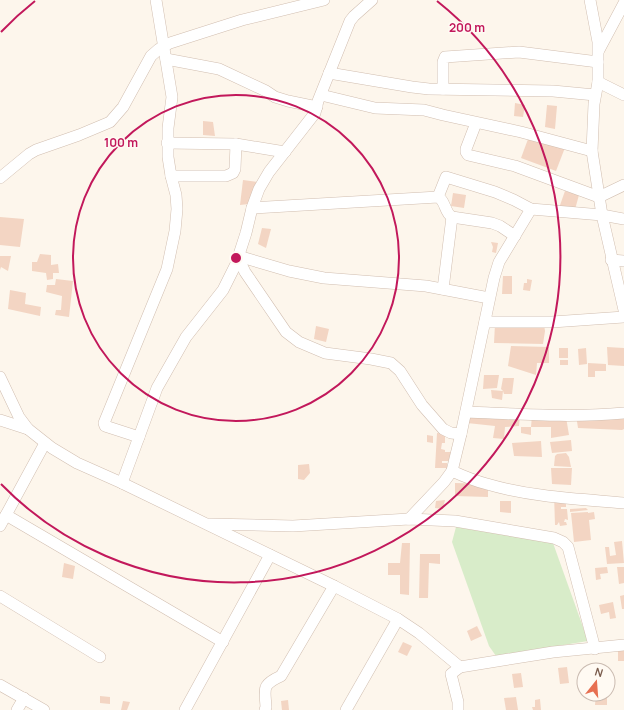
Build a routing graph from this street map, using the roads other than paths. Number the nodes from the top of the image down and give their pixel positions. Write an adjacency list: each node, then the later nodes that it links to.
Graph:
1 (156, 0): 6 (street)
2 (324, 0): 6 (street)
3 (372, 0): 9 (street)
4 (590, 0): 7 (street)
5 (624, 3): 7 (street)
6 (163, 47): 8 (street); 22 (street)
7 (598, 57): 10 (street); 11 (street)
8 (166, 58): 15 (street); 17 (street)
9 (329, 73): 11 (street); 12 (street)
10 (598, 82): 13 (street); 14 (street)
11 (443, 89): 13 (street)
12 (321, 95): 15 (street); 16 (street)
13 (595, 95): 19 (street)
14 (624, 95)
15 (317, 107): 20 (street)
16 (476, 123): 19 (street); 25 (street)
17 (167, 143): 18 (street); 21 (street)
18 (236, 144): 20 (street); 21 (street)
19 (592, 151): 25 (street)
20 (285, 152): 26 (street)
21 (171, 176): 46 (street)
22 (0, 178)
23 (624, 185): 25 (street)
24 (438, 196): 26 (street); 27 (street); 29 (street)
25 (598, 197): 28 (street)
26 (252, 208): 32 (street)
27 (531, 209): 28 (street); 31 (street)
28 (602, 215): 30 (street); 33 (street)
29 (452, 217): 31 (street); 35 (street)
30 (624, 219)
31 (515, 236): 36 (street)
32 (240, 256): 35 (street); 45 (street); 46 (street)
33 (612, 260): 34 (street); 37 (street)
34 (624, 261)
35 (443, 289): 36 (street)
36 (489, 298): 39 (street)
37 (624, 310)
38 (624, 317): 39 (street)
39 (485, 322): 41 (street)
40 (0, 377): 44 (street)
41 (466, 412): 42 (street); 45 (street)
42 (624, 413)
43 (0, 420): 44 (street)
44 (28, 429): 47 (street)
45 (461, 434): 48 (street)
46 (139, 437): 49 (street)
47 (45, 443): 49 (street); 51 (street)
48 (452, 472): 50 (street); 52 (street)
49 (122, 483): 53 (street)
50 (624, 503)
51 (6, 515): 54 (street); 59 (street)
52 (409, 519): 53 (street); 61 (street)
53 (205, 524): 55 (street)
54 (0, 526)
55 (270, 555): 56 (street); 59 (street)
56 (334, 586): 58 (street); 69 (street)
57 (0, 596): 62 (street)
58 (398, 619): 63 (street); 70 (street)
59 (222, 642): 68 (street)
60 (624, 645): 61 (street)
61 (595, 649): 63 (street)
62 (100, 657)
63 (460, 667): 71 (street)
64 (0, 685): 65 (street)
65 (24, 698): 66 (street); 67 (street)
66 (17, 710)
67 (44, 710)
68 (185, 710)
69 (264, 710)
70 (346, 710)
71 (458, 710)

